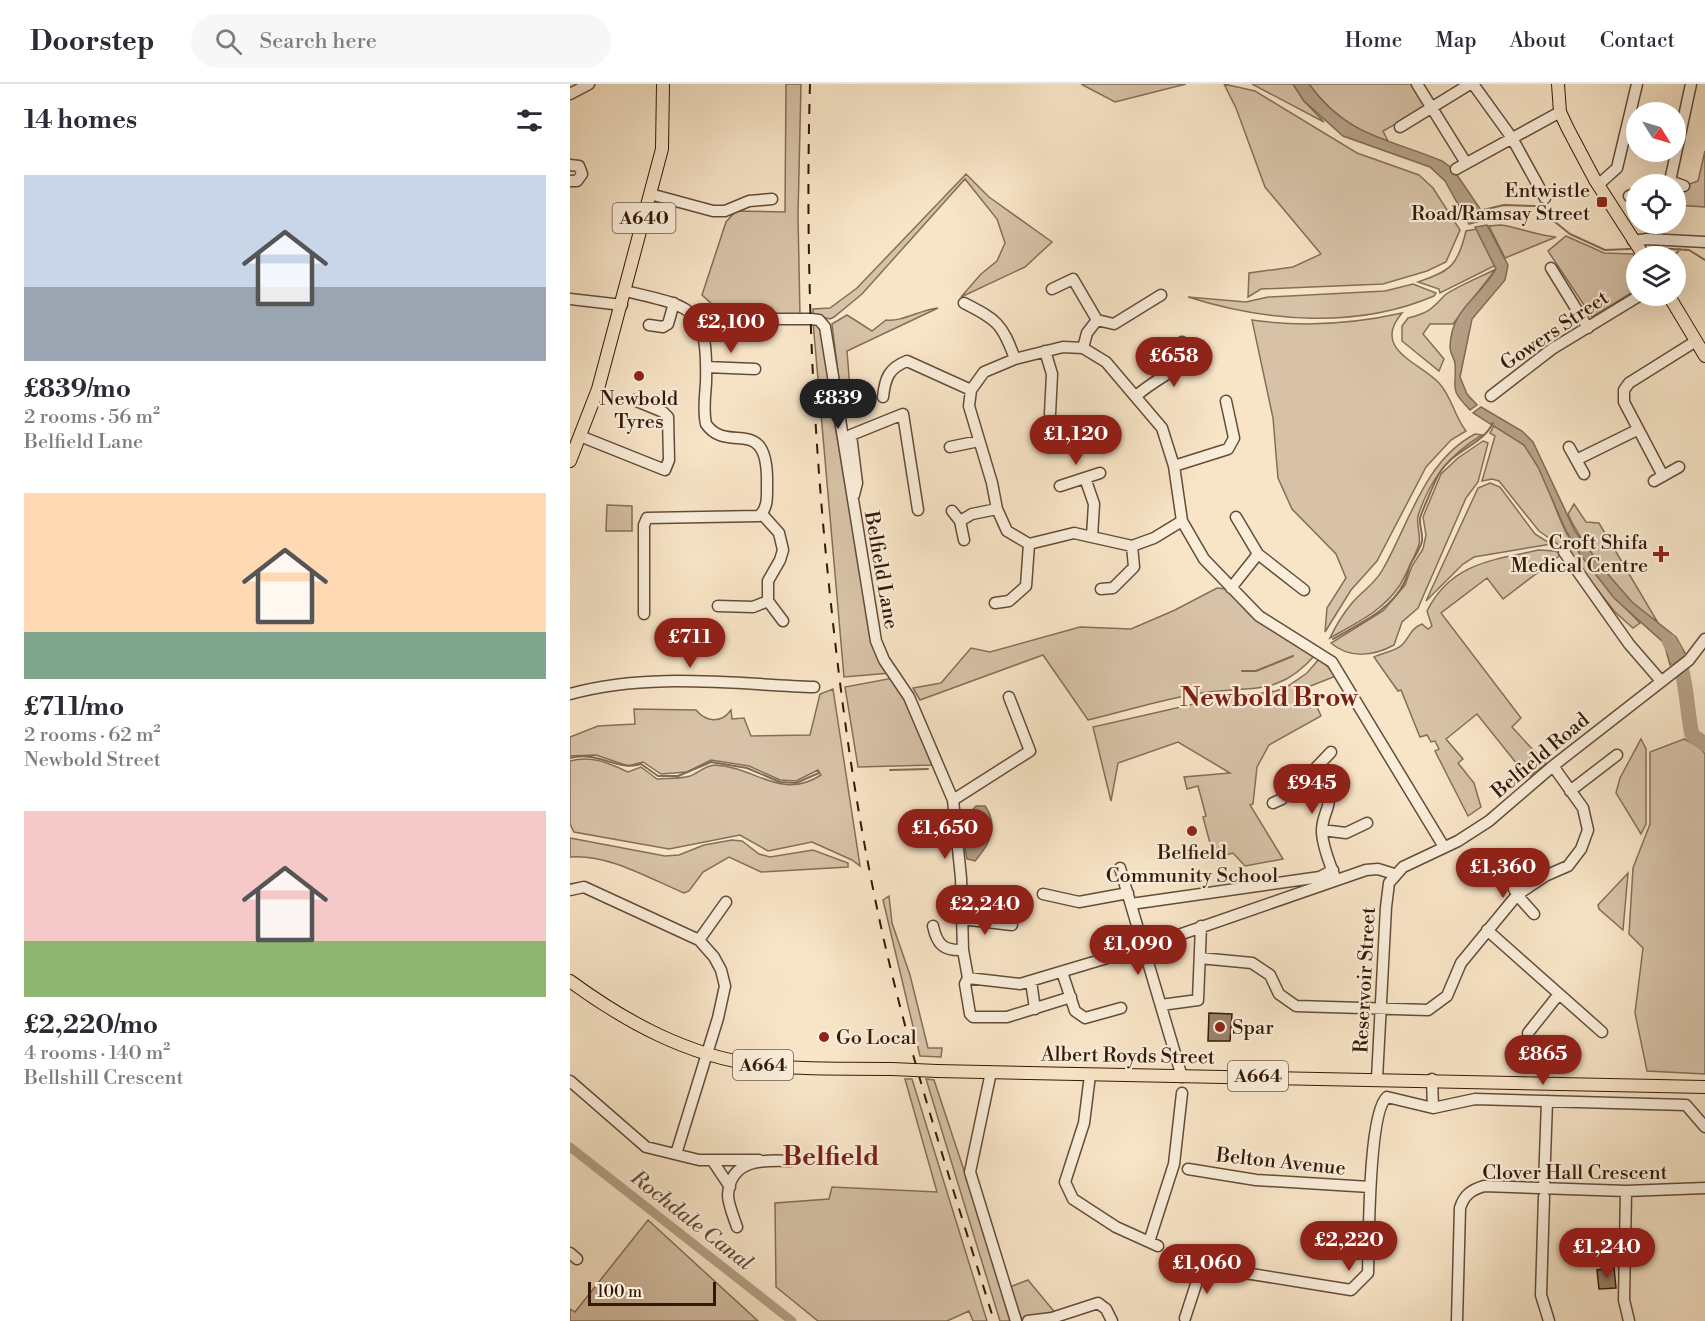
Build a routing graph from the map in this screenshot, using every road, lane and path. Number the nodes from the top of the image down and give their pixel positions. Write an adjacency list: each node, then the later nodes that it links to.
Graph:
1 (589, 84): 8 (street)
2 (663, 84): 19 (main road, A640)
3 (1417, 84): 9 (street)
4 (1471, 84): 9 (street); 12 (street)
5 (1558, 84): 10 (main road)
6 (1637, 84): 18 (street)
7 (1691, 84): 16 (street)
8 (570, 94)
9 (1431, 108): 11 (street); 13 (street)
10 (1560, 112): 12 (street); 18 (main road)
11 (1400, 127)
12 (1512, 138): 13 (street); 20 (street)
13 (1466, 163): 15 (street)
14 (570, 165): 17 (street)
15 (1456, 169)
16 (1667, 174)
17 (570, 181)
18 (1598, 185): 22 (main road)
19 (650, 194): 21 (street); 27 (main road, A640)
20 (1545, 198)
21 (772, 199)
22 (1633, 241): 23 (street); 24 (main road)
23 (1705, 242)
24 (1637, 246)
25 (1551, 268): 38 (street)
26 (1052, 289): 36 (street)
27 (626, 291): 30 (street); 33 (main road, A640)
28 (1161, 295): 36 (street)
29 (570, 299): 33 (street)
30 (674, 303): 35 (street); 37 (street)
31 (964, 303): 45 (street)
32 (1626, 304): 38 (street, Gowers Street)
33 (622, 305): 57 (main road, A640)
34 (1675, 306): 39 (main road)
35 (697, 319): 47 (street); 69 (street, Belfield Lane)
36 (1097, 320): 41 (street)
37 (649, 325)
38 (1588, 328): 51 (street, Gowers Street)
39 (1696, 341): 44 (main road); 56 (street)
40 (1182, 342): 43 (street)
41 (1083, 348): 42 (street); 50 (street)
42 (1045, 351): 45 (street); 55 (street)
43 (1193, 356): 46 (street); 50 (street)
44 (1705, 356)
45 (1015, 359): 49 (street)
46 (1203, 365)
47 (706, 367): 48 (street); 73 (street)
48 (755, 369)
49 (971, 390): 52 (street); 58 (street)
50 (1136, 396): 63 (street)
51 (1491, 396)
52 (883, 397)
53 (634, 400): 57 (street)
54 (1226, 401): 63 (street)
55 (1050, 414)
56 (1637, 430): 61 (street); 64 (street)
57 (576, 440): 62 (main road, A640)
58 (980, 441): 59 (street); 70 (street)
59 (950, 447)
60 (1569, 447): 61 (street)
61 (1576, 460): 66 (street)
62 (570, 461)
63 (1174, 466): 76 (street)
64 (1679, 467)
65 (1100, 473): 67 (street)
66 (1584, 474)
67 (1084, 478): 68 (street); 77 (street)
68 (1060, 486)
69 (852, 501): 71 (street); 101 (street, Belfield Lane)
70 (997, 509): 75 (street); 79 (street)
71 (918, 510)
72 (952, 511): 75 (street)
73 (762, 514): 86 (street); 89 (street)
74 (1236, 517): 82 (street)
75 (960, 521): 78 (street)
76 (1182, 521): 80 (street); 83 (street)
77 (1092, 537): 79 (street); 80 (street)
78 (964, 540)
79 (1029, 544): 87 (street)
80 (1132, 546): 84 (street)
81 (1564, 552): 92 (street)
82 (1258, 554): 83 (street); 85 (street)
83 (1231, 588): 105 (street)
84 (1101, 589)
85 (1304, 590)
86 (768, 601): 88 (street); 90 (street)
87 (995, 603)
88 (718, 606)
89 (644, 614)
90 (783, 621)
91 (1705, 639): 92 (street, Belfield Road)
92 (1666, 678): 98 (street, Belfield Road)
93 (814, 687): 94 (street)
94 (570, 694)
95 (1009, 697): 101 (street)
96 (1331, 752): 99 (street)
97 (1617, 755): 100 (street)
98 (1553, 766): 100 (street); 105 (street, Belfield Road)
99 (1309, 775): 102 (street); 104 (street)
100 (1570, 791): 113 (street)
101 (953, 800): 117 (street, Belfield Lane)
102 (1273, 803)
103 (1366, 823): 104 (street)
104 (1322, 830): 108 (street)
105 (1443, 847): 109 (street, Belfield Road)
106 (1502, 864): 113 (street)
107 (1120, 868): 111 (street)
108 (1335, 875): 109 (street); 115 (street); 120 (street)
109 (1391, 879): 134 (street, Reservoir Street)
110 (570, 890): 122 (street)
111 (1128, 893): 112 (street); 115 (street)
112 (1043, 894)
113 (1517, 896): 116 (street); 121 (street)
114 (726, 902): 122 (street)
115 (1131, 904): 123 (street)
116 (1534, 914)
117 (962, 919): 118 (street); 124 (street, Belfield Lane)
118 (1012, 925)
119 (933, 926): 124 (street)
120 (1201, 926): 123 (street); 125 (street)
121 (1487, 930): 130 (street); 134 (street)
122 (699, 940): 138 (street)
123 (1144, 947): 126 (street); 132 (street)
124 (963, 950): 127 (street, Belfield Lane)
125 (1200, 958): 132 (street); 134 (street)
126 (1062, 972): 129 (street); 131 (street)
127 (968, 978): 129 (street); 135 (street, Belfield Lane)
128 (570, 981): 138 (main road, Albert Royds Street / A664)
129 (1031, 981): 135 (street)
130 (1559, 994): 136 (street); 137 (street)
131 (1071, 997): 133 (street); 135 (street)
132 (1161, 1005): 141 (street)
133 (1121, 1008)
134 (1380, 1008): 142 (street, Reservoir Street)
135 (1035, 1009)
136 (1602, 1032)
137 (1528, 1033)
138 (709, 1053): 139 (main road, Albert Royds Street / A664, bridge); 150 (street)
139 (991, 1072): 140 (main road, Albert Royds Street / A664); 164 (street)
140 (1090, 1075): 141 (main road, Albert Royds Street / A664); 146 (street)
141 (1182, 1077): 142 (main road, Albert Royds Street / A664)
142 (1377, 1079): 143 (main road, Albert Royds Street / A664)
143 (1432, 1079): 145 (main road, Albert Royds Street / A664); 148 (street)
144 (570, 1081): 150 (street)
145 (1705, 1087)
146 (1182, 1093)
147 (1547, 1101): 148 (street); 149 (street); 159 (street)
148 (1433, 1108): 156 (street)
149 (1705, 1127)
150 (676, 1154): 151 (street)
151 (712, 1160): 152 (street); 155 (street)
152 (759, 1160): 153 (street); 155 (street)
153 (791, 1161)
154 (1188, 1169): 156 (street, Belton Avenue)
155 (730, 1187): 160 (street)
156 (1370, 1187): 162 (street)
157 (1705, 1188): 158 (street, Clover Hall Crescent)
158 (1626, 1191): 159 (street, Clover Hall Crescent); 169 (street)
159 (1544, 1192): 167 (street, Clover Hall Crescent); 168 (street)
160 (737, 1227)
161 (1179, 1255): 162 (street)
162 (1203, 1263): 163 (street)
163 (1185, 1318)
164 (1016, 1321)
165 (1028, 1321): 166 (street)
166 (1112, 1321)
167 (1456, 1321)
168 (1549, 1321)
169 (1629, 1321)

